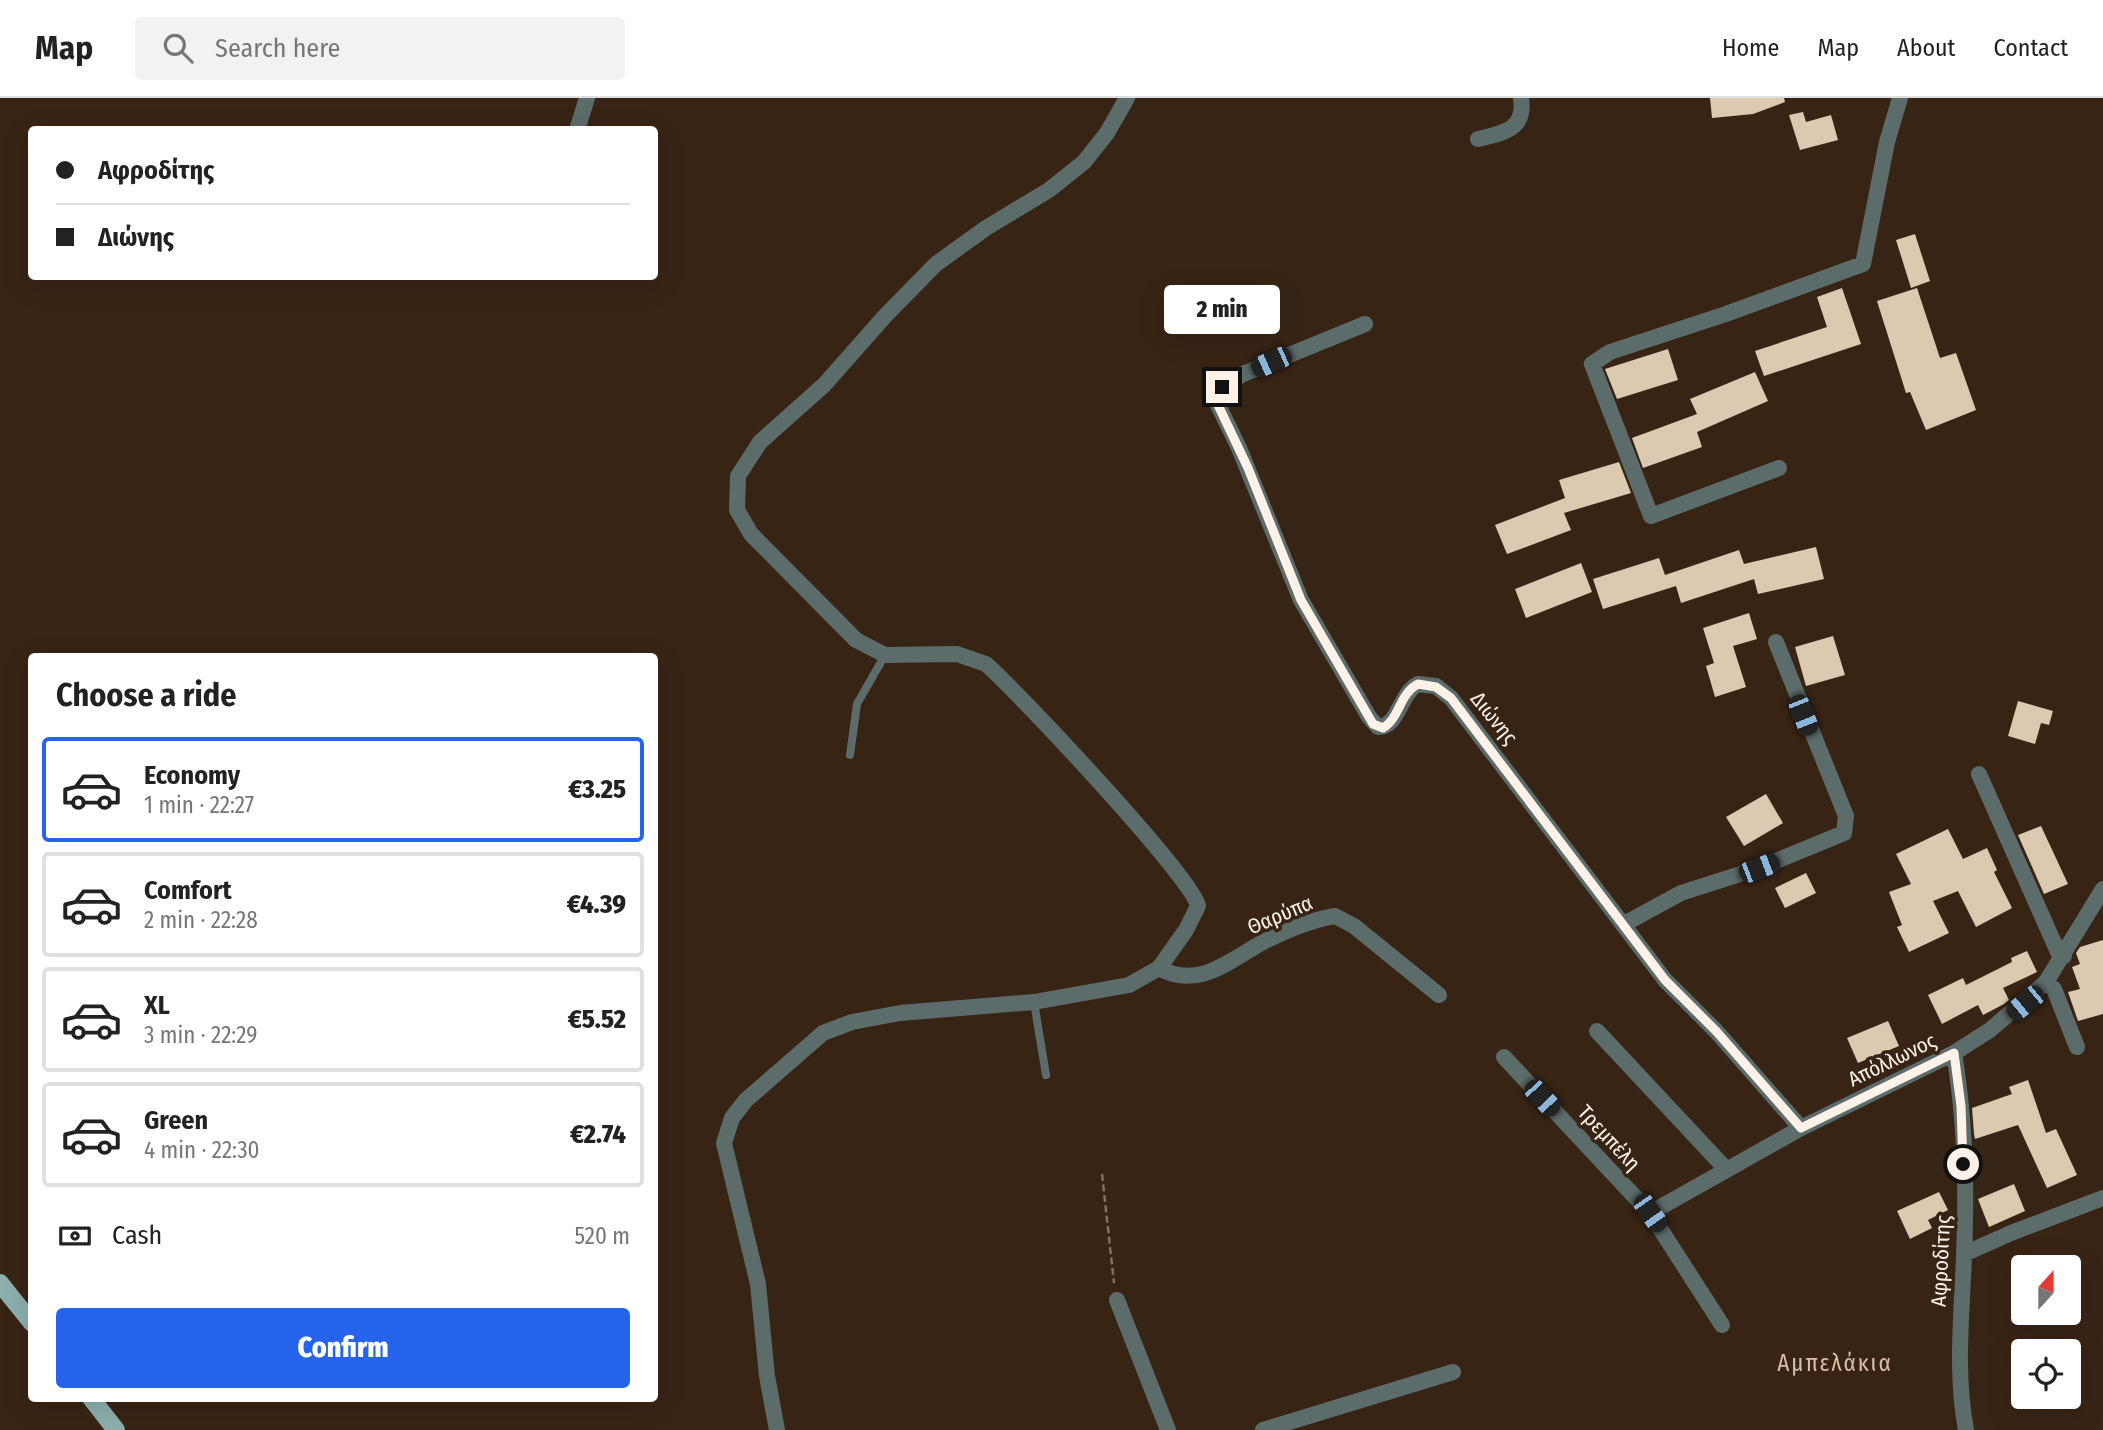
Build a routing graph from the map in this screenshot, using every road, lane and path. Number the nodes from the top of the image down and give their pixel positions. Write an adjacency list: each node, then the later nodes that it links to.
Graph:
1 (587, 98): 5 (street)
2 (1127, 98): 10 (street)
3 (1521, 98): 6 (street)
4 (1900, 98): 8 (street)
5 (578, 126)
6 (1478, 139)
7 (1365, 324): 14 (street, Διώνης)
8 (1779, 468)
9 (1776, 642): 14 (street)
10 (885, 655): 11 (lane); 16 (street)
11 (850, 755)
12 (1979, 774): 15 (street)
13 (2103, 889): 15 (street, Απόλλωνος)
14 (1624, 924): 25 (street, Διώνης)
15 (2064, 956): 17 (street, Απόλλωνος)
16 (1159, 968): 18 (street, Θαρύπα); 19 (street)
17 (2046, 982): 21 (street); 22 (street, Απόλλωνος)
18 (1440, 995)
19 (1034, 1002): 24 (lane); 38 (street)
20 (1597, 1031): 26 (street)
21 (2077, 1047)
22 (1954, 1053): 25 (street, Απόλλωνος); 30 (street, Αφροδίτης)
23 (1504, 1057): 29 (street, Τρεμπέλη)
24 (1046, 1075)
25 (1801, 1128): 26 (street, Απόλλωνος)
26 (1725, 1168): 29 (street, Απόλλωνος)
27 (1102, 1174): 32 (path)
28 (2103, 1198): 30 (street)
29 (1650, 1213): 34 (street, Τρεμπέλη)
30 (1964, 1254): 41 (street, Αφροδίτης)
31 (0, 1283): 33 (main road)
32 (1117, 1300): 39 (street)
33 (28, 1318)
34 (1722, 1325)
35 (1453, 1372): 40 (street)
36 (94, 1402): 37 (main road)
37 (116, 1430)
38 (777, 1430)
39 (1168, 1430)
40 (1263, 1430)
41 (1966, 1430)

